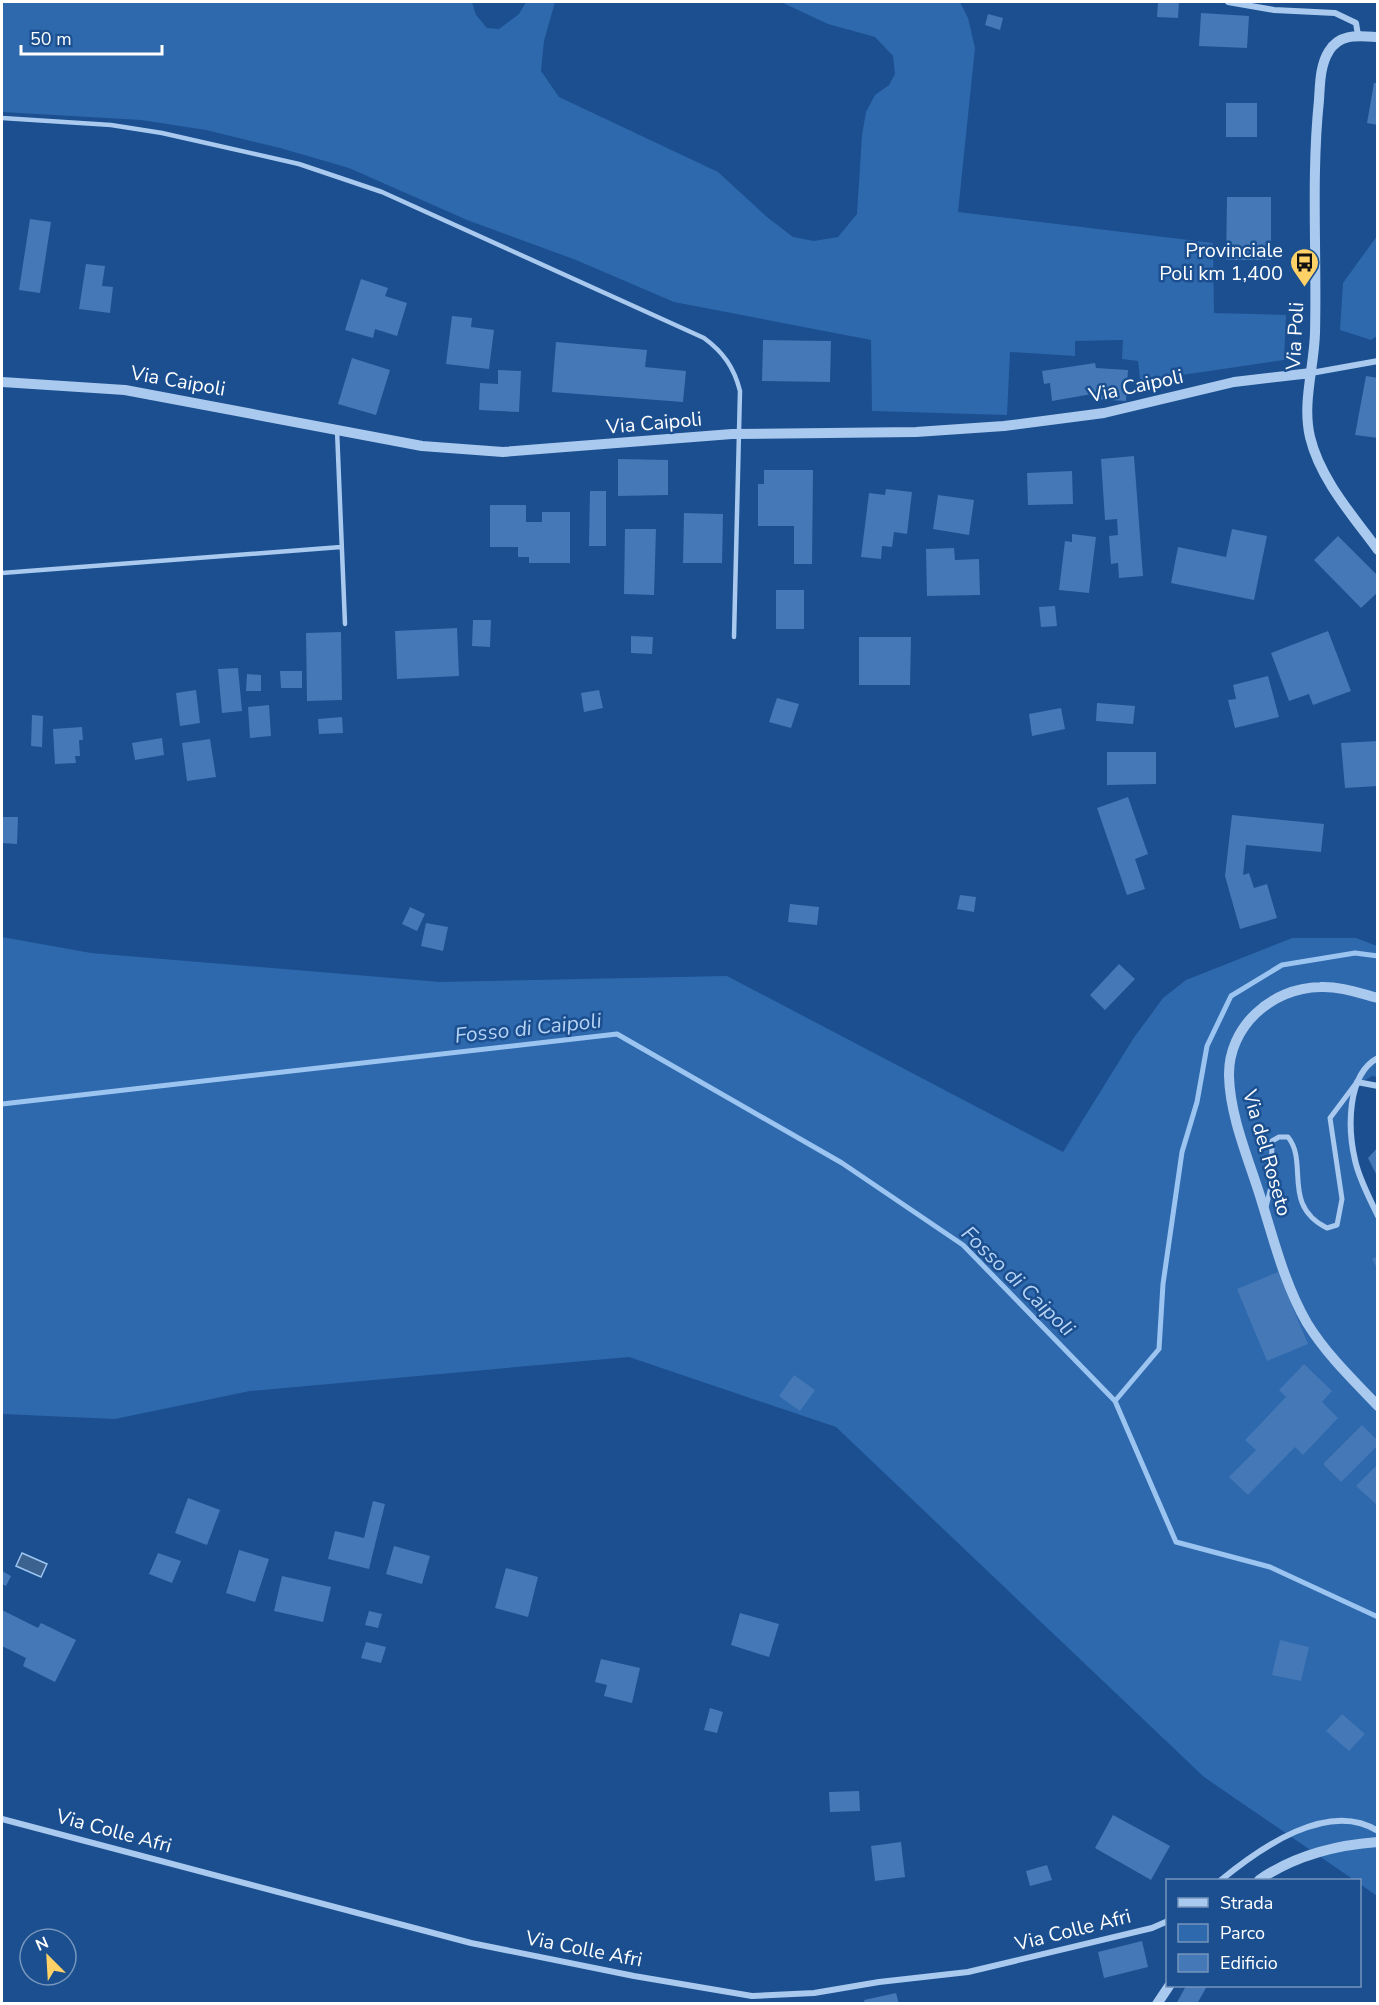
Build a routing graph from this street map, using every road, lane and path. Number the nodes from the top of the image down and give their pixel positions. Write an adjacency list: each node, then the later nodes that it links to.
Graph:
1 (1228, 2): 2 (street)
2 (1358, 36): 3 (street, Via Poli); 6 (street, Via Poli)
3 (1377, 37)
4 (2, 118): 9 (lane)
5 (1377, 361): 6 (street)
6 (1311, 374): 9 (street, Via Caipoli); 11 (street, Via Poli)
7 (2, 382): 8 (street, Via Caipoli)
8 (337, 429): 9 (street, Via Caipoli); 10 (lane)
9 (740, 434): 14 (lane)
10 (342, 547): 12 (lane); 13 (lane)
11 (1377, 550)
12 (2, 573)
13 (345, 624)
14 (734, 637)
15 (1377, 998): 19 (street, Via del Roseto)
16 (1377, 1058): 17 (street)
17 (1357, 1082): 18 (street); 19 (street); 20 (street)
18 (1377, 1086)
19 (1265, 1212): 21 (street, Via del Roseto)
20 (1377, 1216)
21 (1377, 1406)
22 (2, 1819): 27 (street, Via Colle Afri)
23 (1377, 1831): 25 (street)
24 (1377, 1842): 26 (street)
25 (1224, 1879)
26 (1262, 1879)
27 (1166, 1921)
28 (1168, 1987): 29 (street)
29 (1157, 2004)

